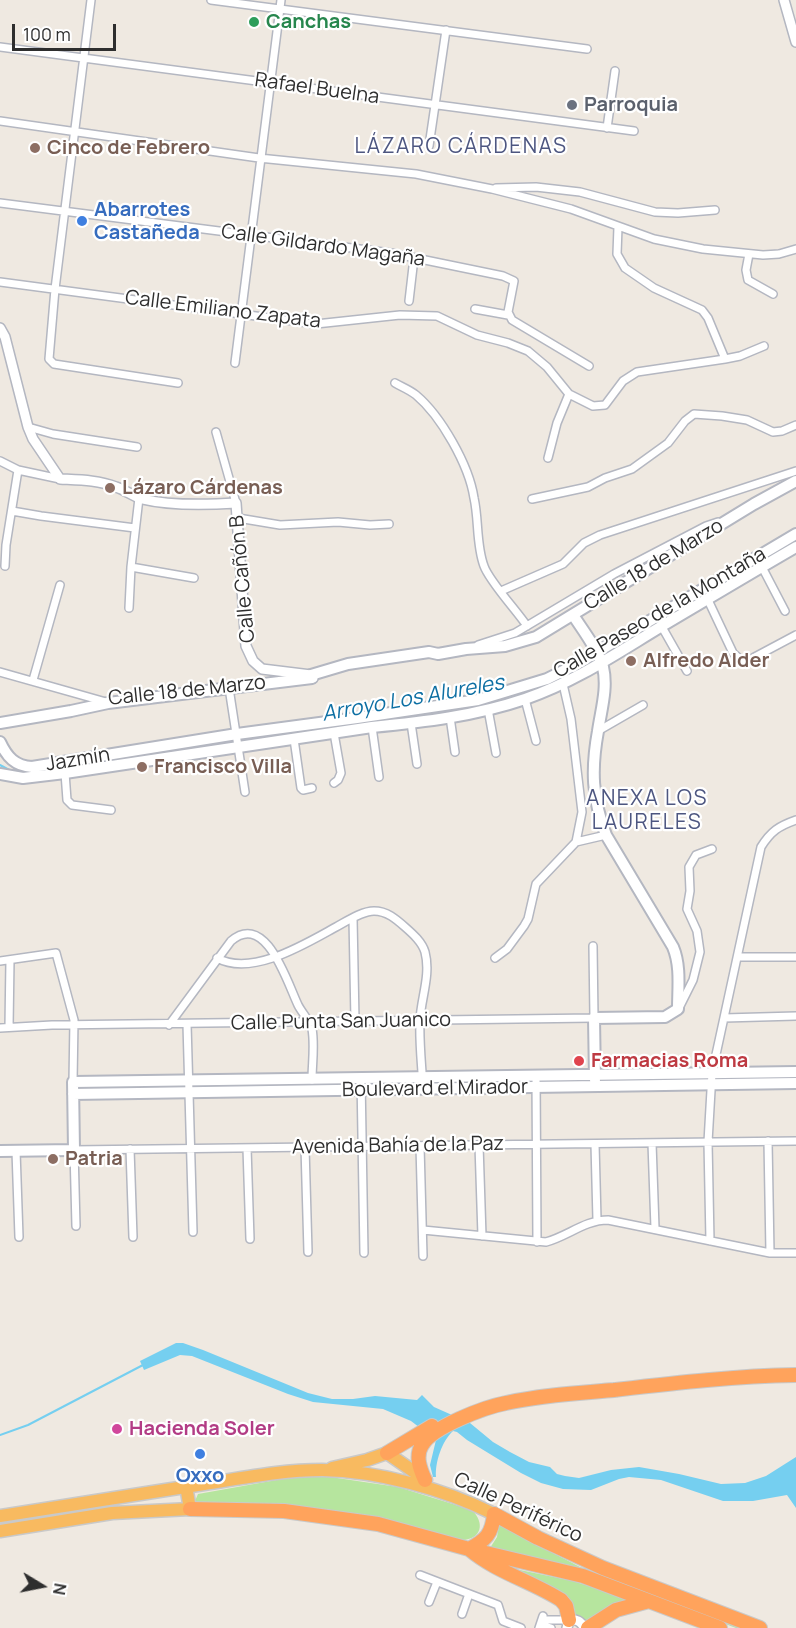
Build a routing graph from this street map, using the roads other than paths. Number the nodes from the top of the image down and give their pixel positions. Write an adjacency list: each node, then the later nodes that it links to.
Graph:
1 (91, 0): 11 (street)
2 (211, 0): 5 (street)
3 (281, 0): 5 (street)
4 (784, 0): 6 (street)
5 (280, 9): 7 (street); 13 (street)
6 (792, 12): 8 (street)
7 (446, 30): 10 (street); 14 (street)
8 (796, 42)
9 (0, 47): 11 (street, Rafael Buelna)
10 (587, 49)
11 (83, 58): 13 (street, Rafael Buelna); 18 (street)
12 (615, 71): 16 (street)
13 (270, 82): 14 (street, Rafael Buelna); 20 (street)
14 (435, 105): 16 (street, Rafael Buelna); 19 (street)
15 (0, 121): 18 (street)
16 (607, 128): 17 (street, Rafael Buelna)
17 (634, 131)
18 (74, 132): 20 (street); 23 (street)
19 (429, 146)
20 (260, 158): 21 (street); 26 (street)
21 (492, 189): 24 (street); 25 (street)
22 (0, 202): 23 (street, Calle Gildardo Magaña)
23 (65, 210): 26 (street, Calle Gildardo Magaña); 31 (street)
24 (715, 210)
25 (618, 227): 28 (street); 39 (street)
26 (251, 234): 29 (street, Calle Gildardo Magaña); 35 (street)
27 (796, 249): 28 (street)
28 (749, 254): 32 (street)
29 (414, 258): 33 (street); 36 (street, Calle Gildardo Magaña)
30 (0, 282): 31 (street, Calle Emiliano Zapata)
31 (55, 289): 35 (street, Calle Emiliano Zapata); 42 (street)
32 (773, 294)
33 (410, 301)
34 (475, 309): 36 (street)
35 (241, 314): 40 (street); 44 (street, Calle Emiliano Zapata)
36 (508, 315): 41 (street)
37 (0, 328): 46 (street)
38 (764, 346): 39 (street)
39 (725, 359): 44 (street, Calle Emiliano Zapata)
40 (235, 363)
41 (589, 366)
42 (178, 383)
43 (395, 383): 70 (street)
44 (569, 394): 49 (street)
45 (796, 425): 56 (street)
46 (28, 427): 48 (street); 53 (street)
47 (216, 432): 57 (street, Calle Cañón B)
48 (137, 447)
49 (548, 458)
50 (0, 461): 51 (street)
51 (18, 470): 53 (street); 58 (street)
52 (796, 471): 70 (street)
53 (60, 479): 55 (street)
54 (796, 481): 59 (main road, Calle 18 de Marzo)
55 (139, 498): 57 (street); 62 (street)
56 (532, 499)
57 (236, 503): 60 (street, Calle Cañón B)
58 (12, 511): 62 (street); 65 (street)
59 (733, 517): 74 (main road, Calle 18 de Marzo); 75 (street, Calle 18 de Marzo)
60 (238, 518): 61 (street); 82 (street, Calle Cañón B)
61 (389, 524)
62 (135, 528): 66 (street)
63 (796, 534): 79 (main road, Calle Paseo de la Montaña)
64 (796, 548): 67 (main road, Calle Paseo de la Montaña)
65 (4, 566)
66 (131, 567): 68 (street); 72 (street)
67 (762, 567): 71 (main road, Calle Paseo de la Montaña); 73 (street)
68 (194, 578)
69 (60, 585): 83 (street)
70 (501, 591): 75 (street)
71 (708, 600): 76 (main road, Calle Paseo de la Montaña); 77 (street)
72 (129, 608)
73 (785, 611)
74 (573, 615): 78 (main road, Calle 18 de Marzo); 79 (main road)
75 (527, 626): 78 (street, Calle 18 de Marzo)
76 (662, 627): 79 (main road, Calle Paseo de la Montaña); 80 (street)
77 (796, 635)
78 (474, 648): 82 (main road, Calle 18 de Marzo)
79 (599, 658): 84 (main road, Calle Paseo de la Montaña); 94 (main road); 98 (main road, Calle Paseo de la Montaña)
80 (687, 671)
81 (0, 672): 83 (street, Calle 18 de Marzo)
82 (310, 677): 85 (main road, Calle 18 de Marzo)
83 (33, 680): 87 (street, Calle 18 de Marzo)
84 (563, 684): 86 (main road, Calle Paseo de la Montaña); 112 (street)
85 (229, 688): 87 (main road, Calle 18 de Marzo); 98 (street)
86 (525, 699): 89 (main road, Calle Paseo de la Montaña); 99 (street)
87 (108, 703): 91 (main road)
88 (643, 705): 94 (street)
89 (488, 709): 90 (main road, Calle Paseo de la Montaña); 101 (street)
90 (450, 717): 92 (main road, Calle Paseo de la Montaña); 100 (street)
91 (0, 723)
92 (411, 723): 93 (main road, Calle Paseo de la Montaña); 102 (street)
93 (372, 727): 95 (main road, Calle Paseo de la Montaña); 105 (street)
94 (598, 731): 111 (main road)
95 (334, 733): 96 (main road, Calle Paseo de la Montaña); 106 (street)
96 (294, 739): 98 (main road, Calle Paseo de la Montaña); 107 (street)
97 (0, 741): 98 (main road, Jazmín)
98 (238, 741): 104 (main road, Calle Paseo de la Montaña); 108 (street)
99 (536, 741)
100 (455, 752)
101 (496, 753)
102 (417, 764)
103 (0, 774): 104 (main road, Calle Paseo de la Montaña)
104 (65, 774): 109 (street)
105 (380, 777)
106 (334, 783)
107 (312, 788)
108 (245, 792)
109 (111, 810)
110 (796, 821): 117 (street)
111 (606, 835): 112 (street); 123 (main road)
112 (576, 843): 120 (street)
113 (712, 849): 123 (street)
114 (353, 918): 116 (street); 127 (street); 128 (street)
115 (593, 946): 125 (street)
116 (275, 957): 119 (street); 119 (street); 129 (street)
117 (738, 957): 118 (street); 126 (street)
118 (796, 957)
119 (217, 958): 132 (street)
120 (495, 958)
121 (10, 960): 122 (street); 131 (street); 133 (street)
122 (0, 962)
123 (678, 1009): 125 (main road, Calle Punta San Juanico)
124 (796, 1016): 126 (street)
125 (594, 1018): 128 (street, Calle Punta San Juanico); 142 (main road)
126 (724, 1018): 136 (street)
127 (355, 1021): 128 (street, Calle Punta San Juanico); 129 (street, Calle Punta San Juanico)
128 (420, 1021): 138 (street)
129 (308, 1022): 130 (street, Calle Punta San Juanico); 139 (street)
130 (187, 1024): 132 (street, Calle Punta San Juanico); 141 (street)
131 (75, 1025): 132 (street, Calle Punta San Juanico); 133 (street, Calle Punta San Juanico); 143 (street)
132 (169, 1025)
133 (9, 1027): 134 (street, Calle Punta San Juanico)
134 (0, 1028)
135 (796, 1072): 136 (main road, Boulevard el Mirador)
136 (712, 1073): 142 (main road, Boulevard el Mirador); 145 (street)
137 (536, 1075): 138 (main road, Boulevard el Mirador); 142 (main road, Boulevard el Mirador); 146 (street)
138 (423, 1077): 140 (main road, Boulevard el Mirador); 147 (street)
139 (312, 1078): 140 (main road, Boulevard el Mirador); 141 (main road, Boulevard el Mirador); 148 (street)
140 (361, 1078): 149 (street)
141 (189, 1080): 143 (main road, Boulevard el Mirador); 150 (street)
142 (595, 1080): 145 (main road, Boulevard el Mirador); 146 (main road, Boulevard el Mirador)
143 (73, 1082): 151 (main road)
144 (796, 1083): 145 (main road, Boulevard el Mirador)
145 (712, 1084): 153 (street)
146 (536, 1087): 147 (main road, Boulevard el Mirador); 156 (street)
147 (423, 1089): 149 (main road, Boulevard el Mirador)
148 (312, 1090): 149 (main road, Boulevard el Mirador); 150 (main road, Boulevard el Mirador)
149 (362, 1090): 161 (street)
150 (189, 1092): 151 (main road, Boulevard el Mirador); 164 (street)
151 (73, 1094): 165 (main road)
152 (796, 1141): 154 (street, Avenida Bahía de la Paz)
153 (708, 1142): 154 (street, Avenida Bahía de la Paz); 155 (street, Avenida Bahía de la Paz); 177 (street)
154 (768, 1142): 182 (street)
155 (652, 1143): 157 (street, Avenida Bahía de la Paz); 170 (street)
156 (536, 1144): 157 (street, Avenida Bahía de la Paz); 158 (street, Avenida Bahía de la Paz); 178 (street)
157 (596, 1144): 168 (street)
158 (479, 1145): 159 (street, Avenida Bahía de la Paz); 173 (street)
159 (420, 1146): 161 (street, Avenida Bahía de la Paz); 171 (street)
160 (305, 1147): 161 (street, Avenida Bahía de la Paz); 162 (street, Avenida Bahía de la Paz); 179 (street)
161 (363, 1147): 180 (street)
162 (248, 1148): 164 (street, Avenida Bahía de la Paz); 176 (street)
163 (130, 1149): 164 (street, Avenida Bahía de la Paz); 165 (street, Avenida Bahía de la Paz); 175 (street)
164 (190, 1149): 172 (street)
165 (74, 1150): 167 (main road, Avenida Bahía de la Paz); 169 (street)
166 (0, 1151): 167 (main road, Avenida Bahía de la Paz)
167 (16, 1151): 174 (street)
168 (597, 1220): 170 (street); 178 (street)
169 (76, 1226)
170 (655, 1228): 177 (street)
171 (423, 1230): 173 (street); 183 (street)
172 (193, 1232)
173 (482, 1236): 178 (street)
174 (19, 1237)
175 (133, 1237)
176 (250, 1239)
177 (710, 1241): 182 (street)
178 (537, 1242)
179 (308, 1252)
180 (364, 1252)
181 (796, 1252): 182 (street)
182 (770, 1253)
183 (423, 1256)
184 (796, 1367): 186 (highway)
185 (796, 1375): 186 (highway)
186 (457, 1416): 187 (highway)
187 (425, 1435): 188 (highway); 190 (highway)
188 (387, 1453): 189 (highway); 190 (highway)
189 (325, 1470): 191 (highway, Calle Periférico); 192 (highway, Calle Periférico)
190 (425, 1480): 192 (highway)
191 (186, 1486): 193 (highway); 195 (highway, Calle Periférico)
192 (445, 1494): 194 (highway, Calle Periférico)
193 (190, 1509): 196 (highway, Calle Periférico); 197 (highway, Calle Periférico)
194 (494, 1514): 197 (highway); 210 (highway, Calle Periférico)
195 (0, 1516)
196 (0, 1531)
197 (469, 1549): 201 (highway, Calle Periférico); 205 (highway)
198 (420, 1575): 199 (street)
199 (437, 1582): 200 (street); 202 (street)
200 (469, 1594): 203 (street); 206 (street)
201 (649, 1601): 208 (highway); 209 (highway, Calle Periférico)
202 (429, 1602)
203 (462, 1614)
204 (541, 1622): 205 (street); 207 (street)
205 (568, 1624): 208 (street)
206 (521, 1628)
207 (551, 1628)
208 (587, 1628)
209 (719, 1628)
210 (760, 1628)

